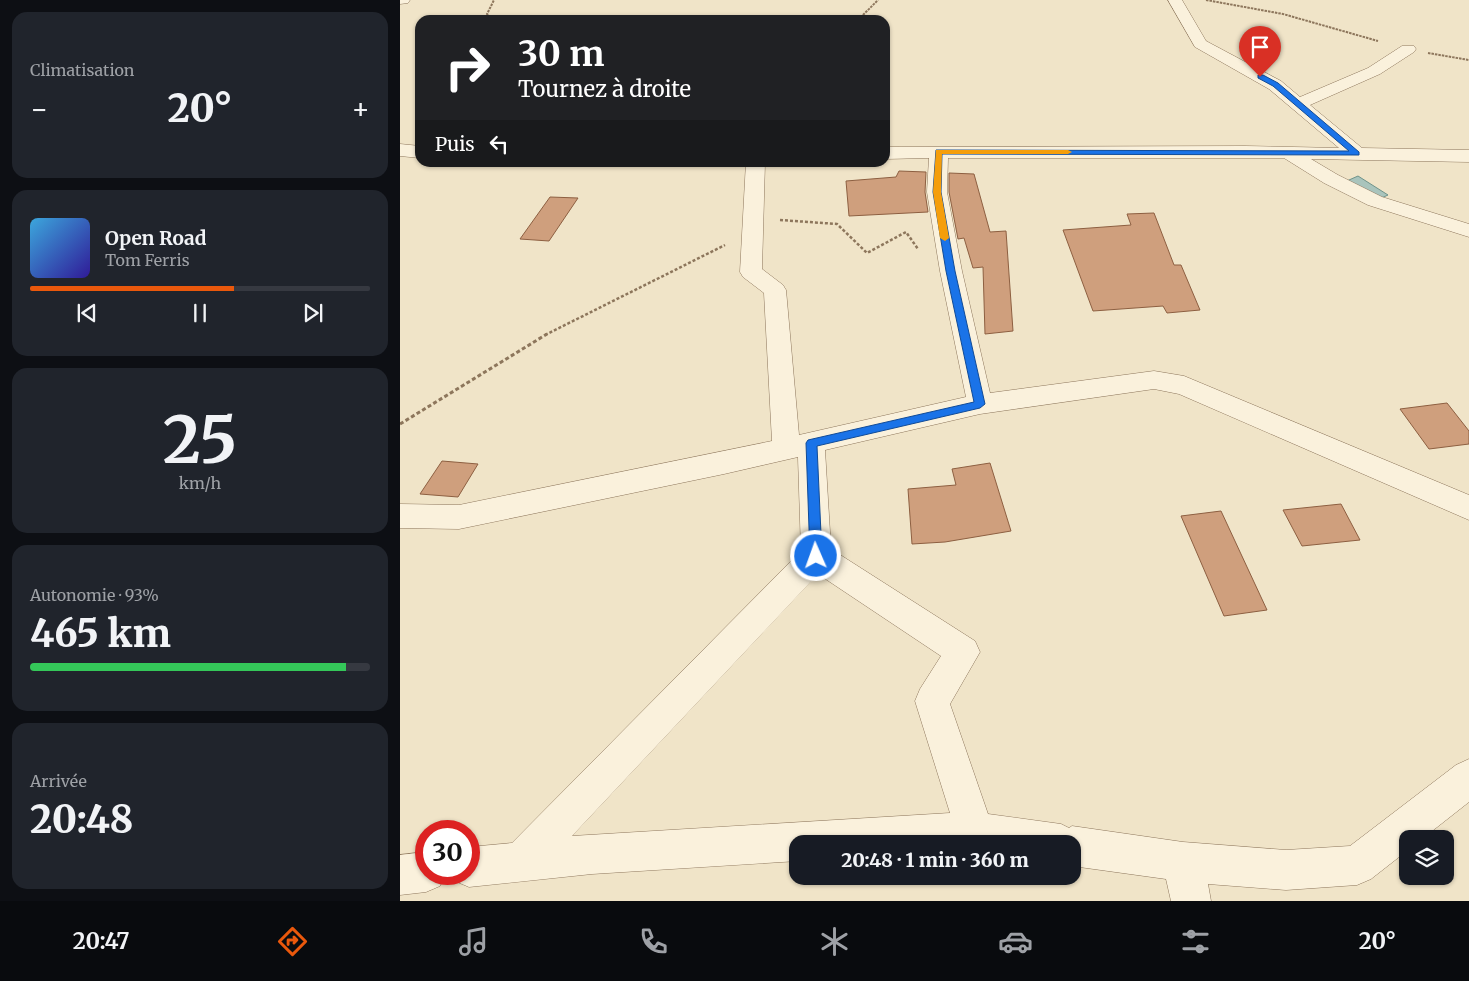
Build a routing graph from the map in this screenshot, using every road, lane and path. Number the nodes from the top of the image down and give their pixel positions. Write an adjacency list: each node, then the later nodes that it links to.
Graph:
1 (494, 0): 5 (path)
2 (878, 0): 6 (path)
3 (1175, 0): 9 (street)
4 (1206, 0): 7 (path)
5 (488, 15)
6 (863, 15)
7 (1408, 49): 8 (path); 9 (street)
8 (1469, 60)
9 (1298, 104): 15 (street)
10 (400, 150): 11 (street)
11 (415, 152)
12 (938, 152): 13 (street); 14 (street); 21 (street)
13 (890, 153)
14 (1288, 153): 15 (street); 18 (street)
15 (1356, 154): 16 (street)
16 (1469, 156)
17 (756, 167): 19 (street)
18 (1469, 231)
19 (753, 232): 20 (path); 22 (path); 23 (street)
20 (922, 255)
21 (980, 404): 23 (street); 24 (street)
22 (400, 424)
23 (799, 446): 25 (street); 26 (street)
24 (1469, 508)
25 (400, 516)
26 (816, 556): 28 (street); 31 (street)
27 (1469, 778): 32 (street)
28 (975, 831): 29 (street); 31 (street)
29 (1001, 835)
30 (1081, 847): 32 (street)
31 (522, 862): 33 (street)
32 (1183, 862): 36 (street)
33 (480, 866)
34 (415, 873): 35 (street)
35 (400, 875)
36 (1191, 901)

